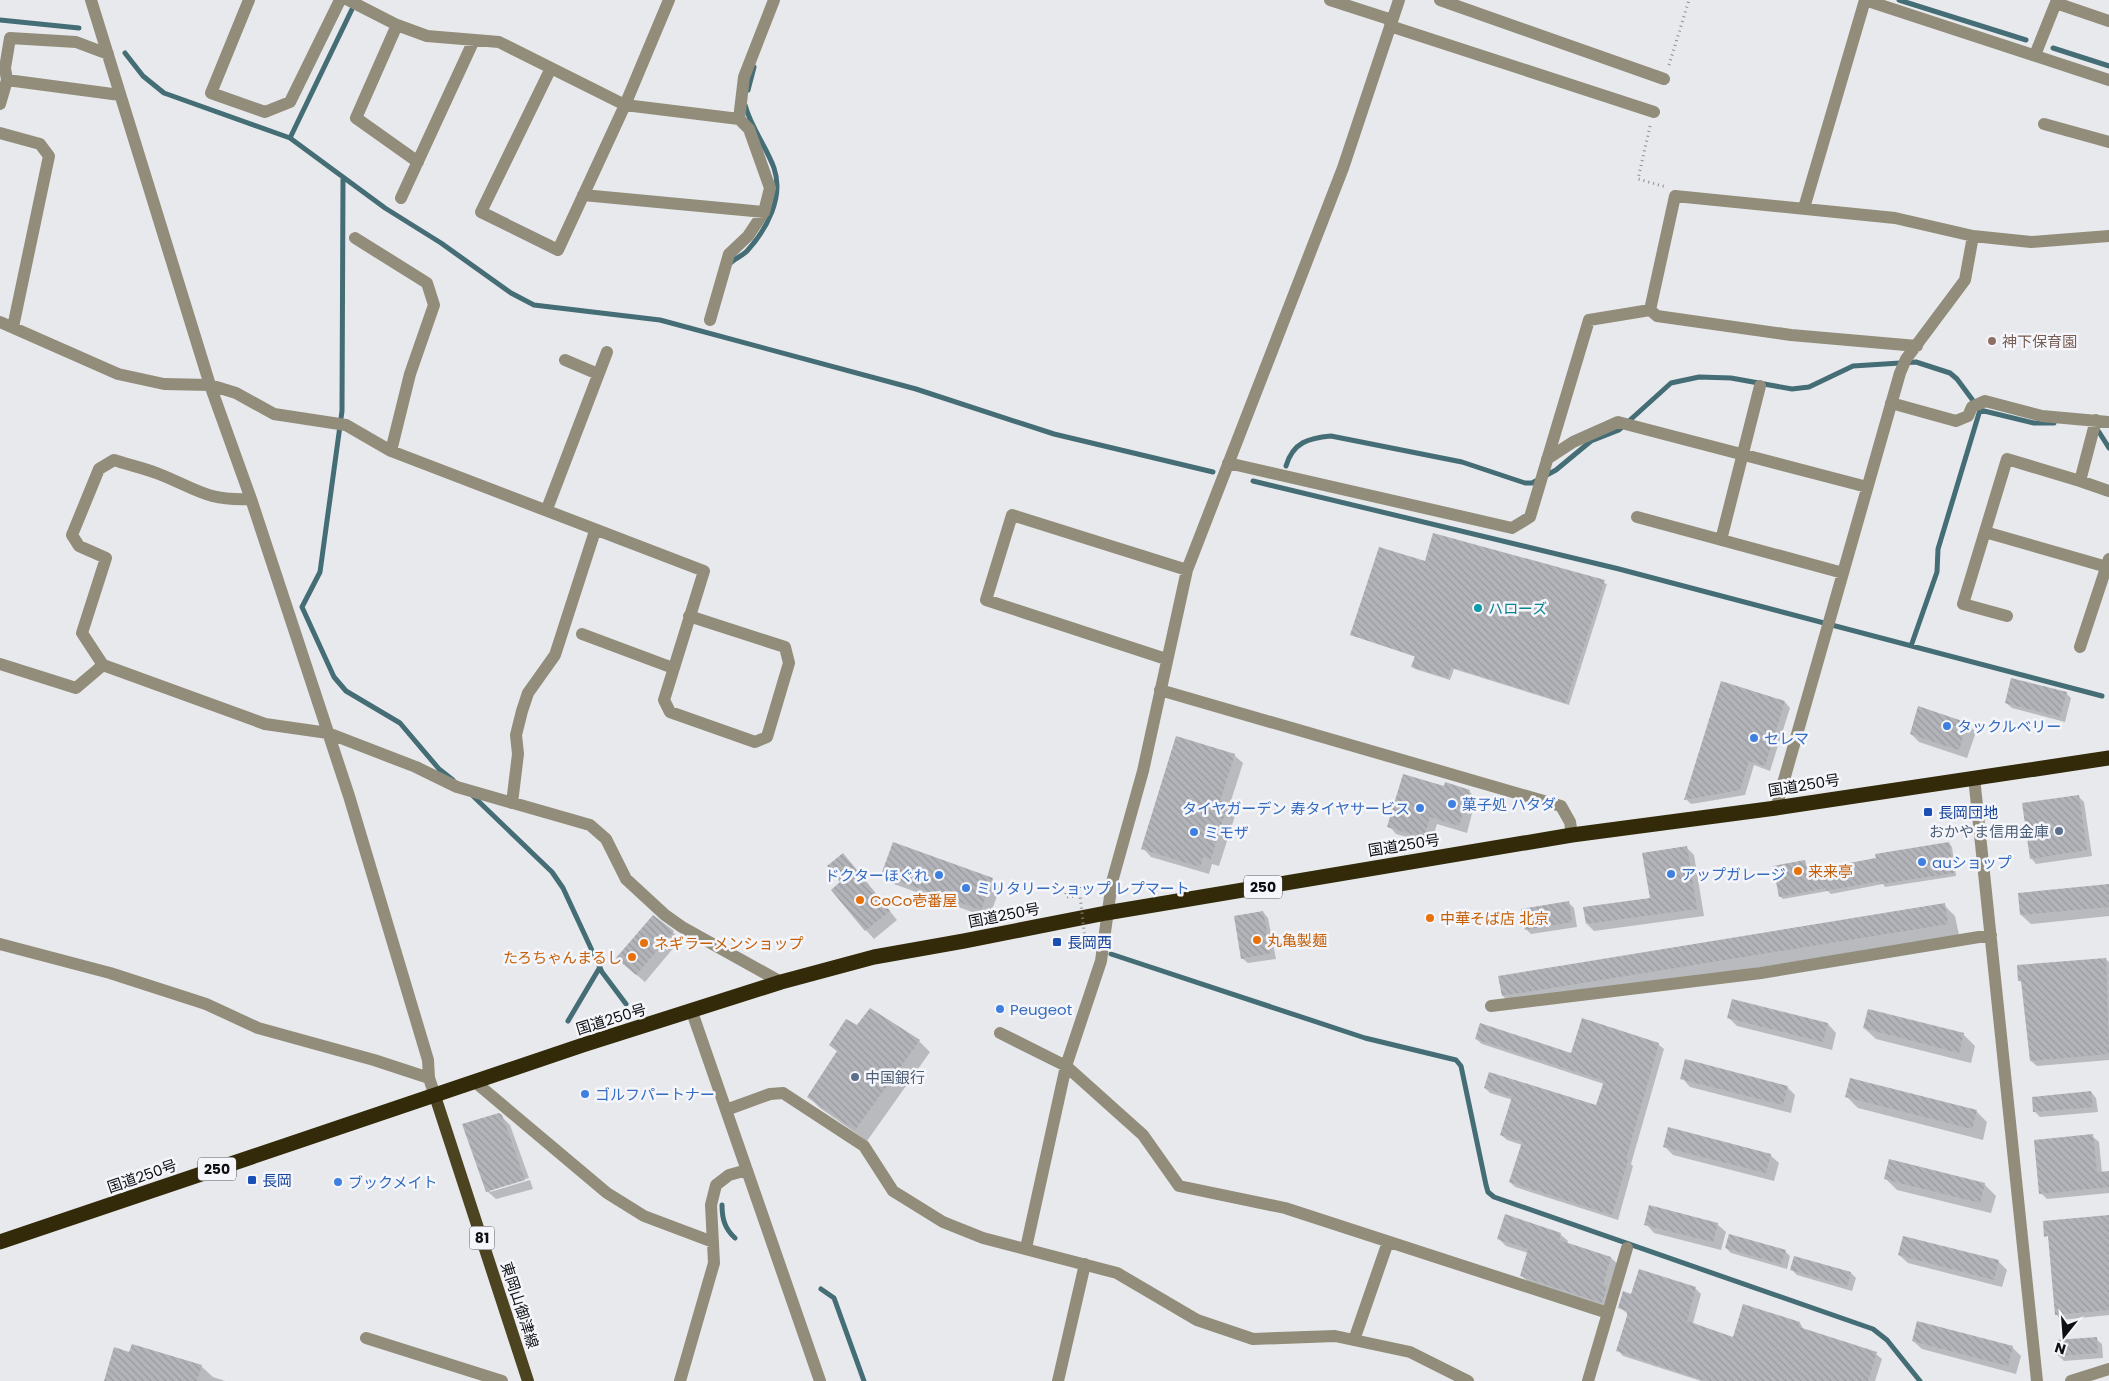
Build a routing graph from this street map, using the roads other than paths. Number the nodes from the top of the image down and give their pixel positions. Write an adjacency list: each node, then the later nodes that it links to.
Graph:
1 (91, 0): 16 (street)
2 (249, 0): 3 (street)
3 (340, 0)
4 (348, 0): 14 (street)
5 (669, 0): 24 (street)
6 (774, 0): 26 (street)
7 (1330, 0): 13 (street)
8 (1399, 0): 13 (street)
9 (1440, 0): 19 (street)
10 (1865, 0): 17 (street); 33 (street)
11 (2057, 1): 12 (street); 17 (street)
12 (2109, 20)
13 (1391, 23): 25 (street); 53 (street)
14 (397, 25): 15 (street); 30 (street)
15 (474, 40): 18 (street); 30 (street)
16 (108, 54): 20 (street); 22 (street)
17 (2035, 55): 21 (street)
18 (551, 68): 24 (street); 31 (street)
19 (1664, 79)
20 (7, 80): 22 (street); 23 (street)
21 (2109, 80)
22 (120, 95): 46 (street)
23 (0, 104)
24 (625, 105): 26 (street); 31 (street)
25 (1654, 112)
26 (739, 119): 34 (street)
27 (2044, 124): 29 (street)
28 (0, 133): 41 (street)
29 (2109, 142)
30 (418, 162): 32 (street)
31 (584, 195): 34 (street)
32 (401, 198)
33 (1804, 208): 35 (street); 38 (street)
34 (764, 212): 39 (street)
35 (1973, 236): 36 (street); 42 (street)
36 (2109, 236)
37 (355, 238): 50 (street)
38 (1650, 310): 42 (street); 52 (street)
39 (710, 320)
40 (0, 322): 41 (street)
41 (13, 327): 46 (street)
42 (1917, 346): 48 (street)
43 (607, 352): 45 (street)
44 (565, 360): 45 (street)
45 (598, 374): 58 (street)
46 (210, 385): 50 (street); 57 (street)
47 (1760, 386): 51 (street)
48 (1891, 403): 49 (street); 55 (street)
49 (2103, 421): 54 (street)
50 (391, 451): 58 (street)
51 (1742, 455): 52 (street); 55 (street); 62 (street)
52 (1547, 459): 53 (street)
53 (1228, 463): 64 (street)
54 (2080, 481): 56 (street); 61 (street)
55 (1867, 487): 65 (street)
56 (2109, 491)
57 (251, 499): 72 (street); 75 (street)
58 (547, 509): 60 (street)
59 (1637, 517): 62 (street)
60 (596, 531): 66 (street); 78 (street)
61 (1985, 532): 63 (street); 67 (street)
62 (1721, 540): 65 (street)
63 (2108, 563): 69 (street)
64 (1187, 570): 70 (street); 70 (street)
65 (1843, 573): 79 (street)
66 (689, 616): 73 (street); 73 (street)
67 (2007, 616)
68 (582, 634): 73 (street)
69 (2080, 647)
70 (1166, 659): 74 (street)
71 (0, 664): 72 (street)
72 (103, 665): 75 (street)
73 (673, 668)
74 (1160, 690): 80 (street); 81 (street)
75 (328, 732): 78 (street); 89 (street)
76 (2109, 758): 77 (highway, 国道250号 / 250)
77 (1974, 777): 79 (highway, 国道250号 / 250); 82 (street)
78 (512, 803): 84 (street)
79 (1776, 808): 80 (highway, 国道250号 / 250)
80 (1572, 835): 81 (highway, 国道250号 / 250)
81 (1106, 912): 84 (highway, 国道250号 / 250); 88 (street)
82 (1991, 935): 85 (street); 111 (street)
83 (0, 944): 89 (street)
84 (775, 979): 86 (highway, 国道250号 / 250)
85 (1491, 1006)
86 (692, 1012): 90 (highway, 国道250号 / 250); 92 (street)
87 (1000, 1033): 88 (street)
88 (1066, 1066): 96 (street); 97 (street)
89 (429, 1078): 91 (street)
90 (475, 1082): 91 (highway, 国道250号 / 250); 95 (street)
91 (435, 1096): 94 (highway, 国道250号 / 250); 105 (main road, 東岡山御津線 / 81)
92 (726, 1110): 93 (street); 97 (street)
93 (747, 1170): 95 (street); 107 (street)
94 (0, 1242)
95 (713, 1242): 106 (street)
96 (1388, 1242): 100 (street); 102 (street)
97 (1026, 1248): 99 (street)
98 (1628, 1248): 100 (street)
99 (1085, 1264): 102 (street); 108 (street)
100 (1608, 1313): 110 (street)
101 (366, 1338): 104 (street)
102 (1354, 1340): 109 (street)
103 (2109, 1369): 112 (street)
104 (502, 1381)
105 (528, 1381)
106 (680, 1381)
107 (820, 1381)
108 (1058, 1381)
109 (1468, 1381)
110 (1588, 1381)
111 (2037, 1381)
112 (2071, 1381)

